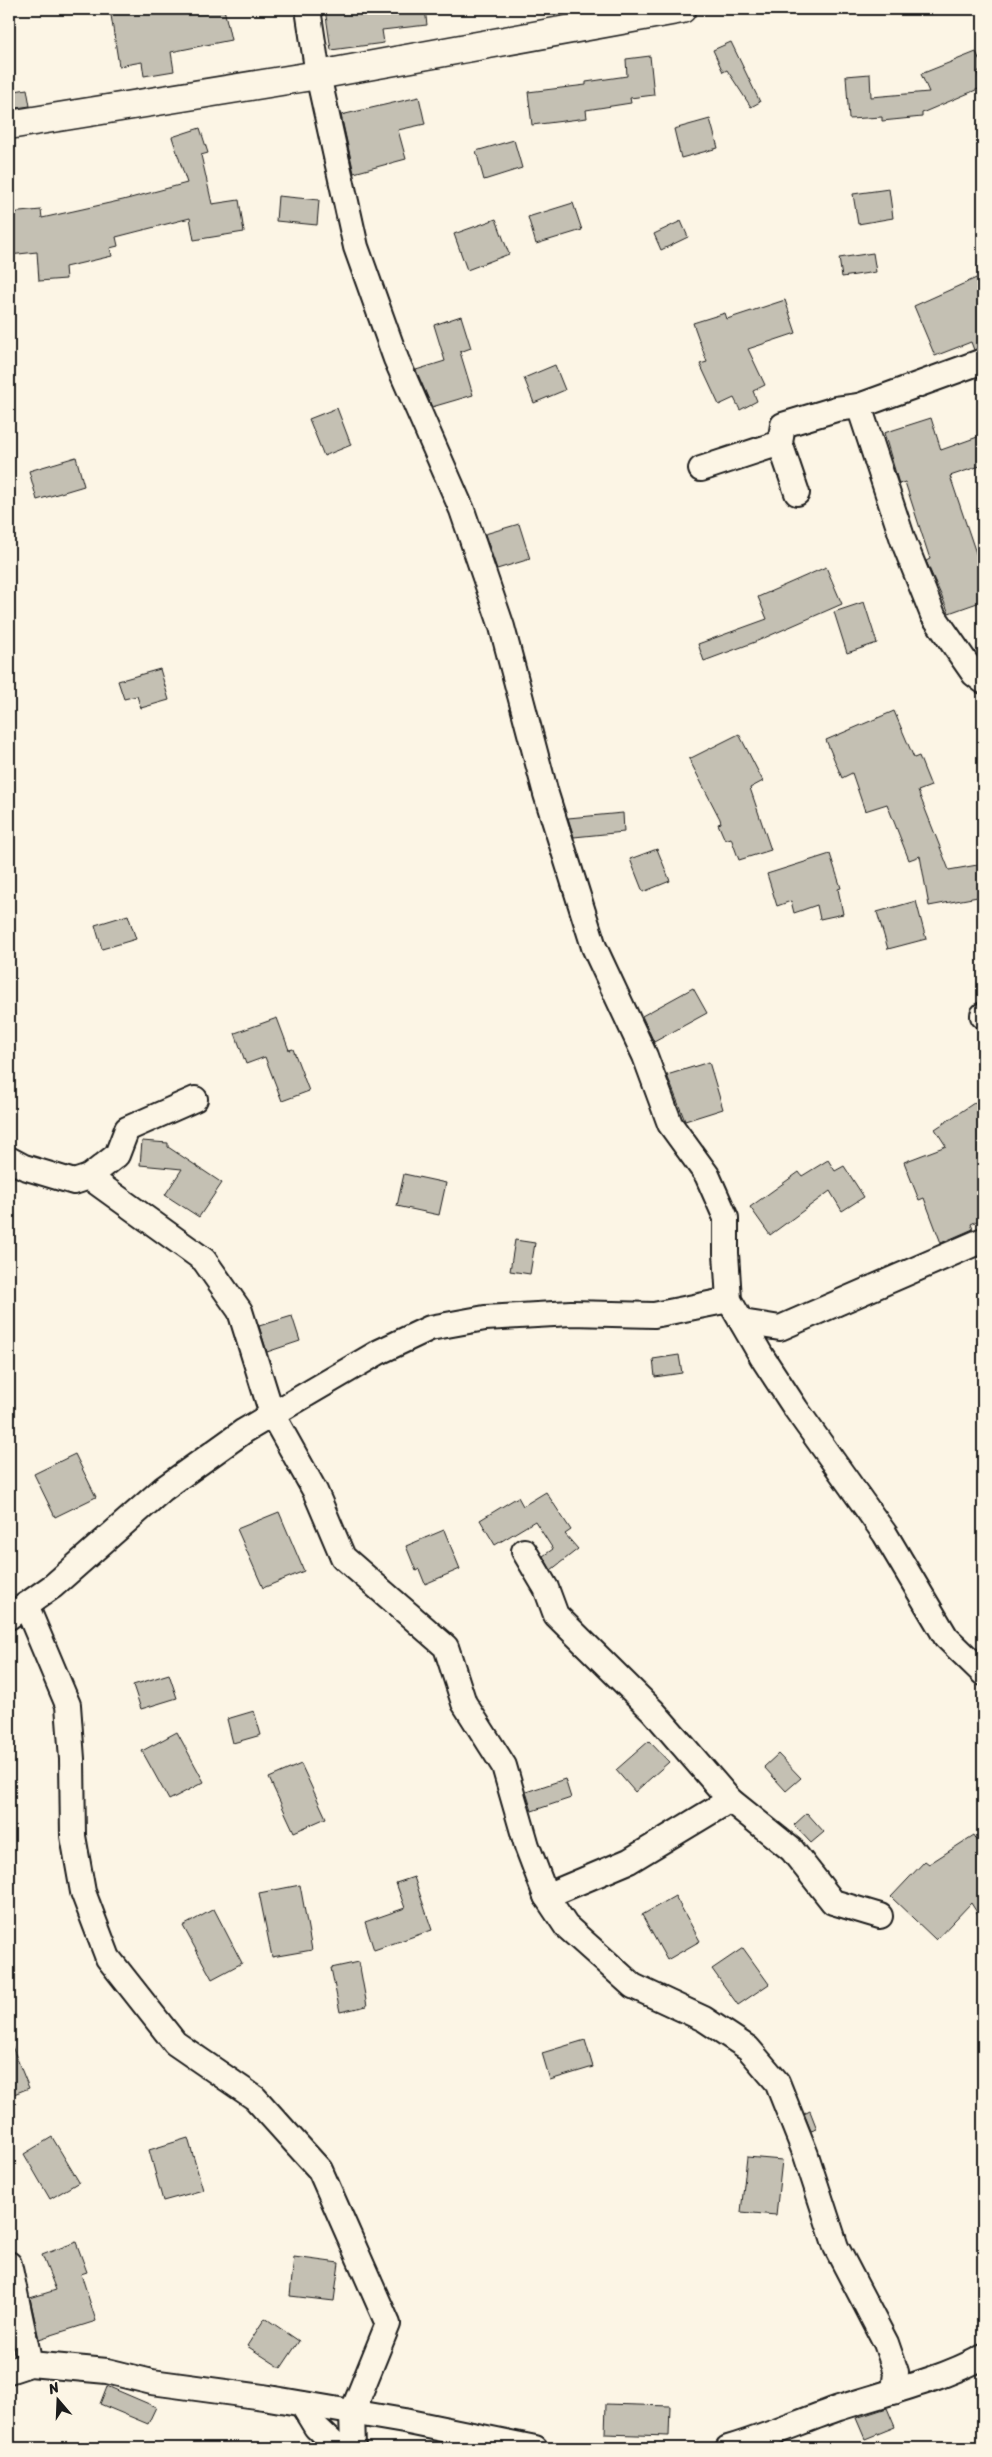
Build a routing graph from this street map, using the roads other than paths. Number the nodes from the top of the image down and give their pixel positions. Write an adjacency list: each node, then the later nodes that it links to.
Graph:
1 (308, 9): 3 (street)
2 (682, 9): 3 (main road)
3 (318, 75): 4 (main road); 15 (street)
4 (9, 125)
5 (983, 361): 6 (street)
6 (858, 406): 7 (street); 10 (street)
7 (780, 443): 8 (street); 9 (street)
8 (701, 469)
9 (797, 493)
10 (983, 681)
11 (195, 1099): 13 (street)
12 (9, 1159): 13 (street)
13 (89, 1177): 19 (street)
14 (983, 1240): 17 (street)
15 (729, 1300): 16 (street); 19 (street)
16 (742, 1322): 17 (street); 18 (street)
17 (780, 1328): 18 (street)
18 (766, 1363): 22 (street)
19 (272, 1414): 21 (street); 24 (street)
20 (524, 1551): 23 (street)
21 (17, 1611): 31 (street)
22 (983, 1673)
23 (730, 1800): 24 (street); 25 (street)
24 (546, 1896): 29 (street)
25 (880, 1916)
26 (9, 2264): 28 (street)
27 (983, 2357): 29 (street)
28 (19, 2367): 30 (street)
29 (894, 2392): 32 (street)
30 (302, 2404): 31 (street); 33 (street)
31 (352, 2413): 34 (street); 35 (street)
32 (737, 2447)
33 (338, 2448)
34 (353, 2448)
35 (535, 2448)

